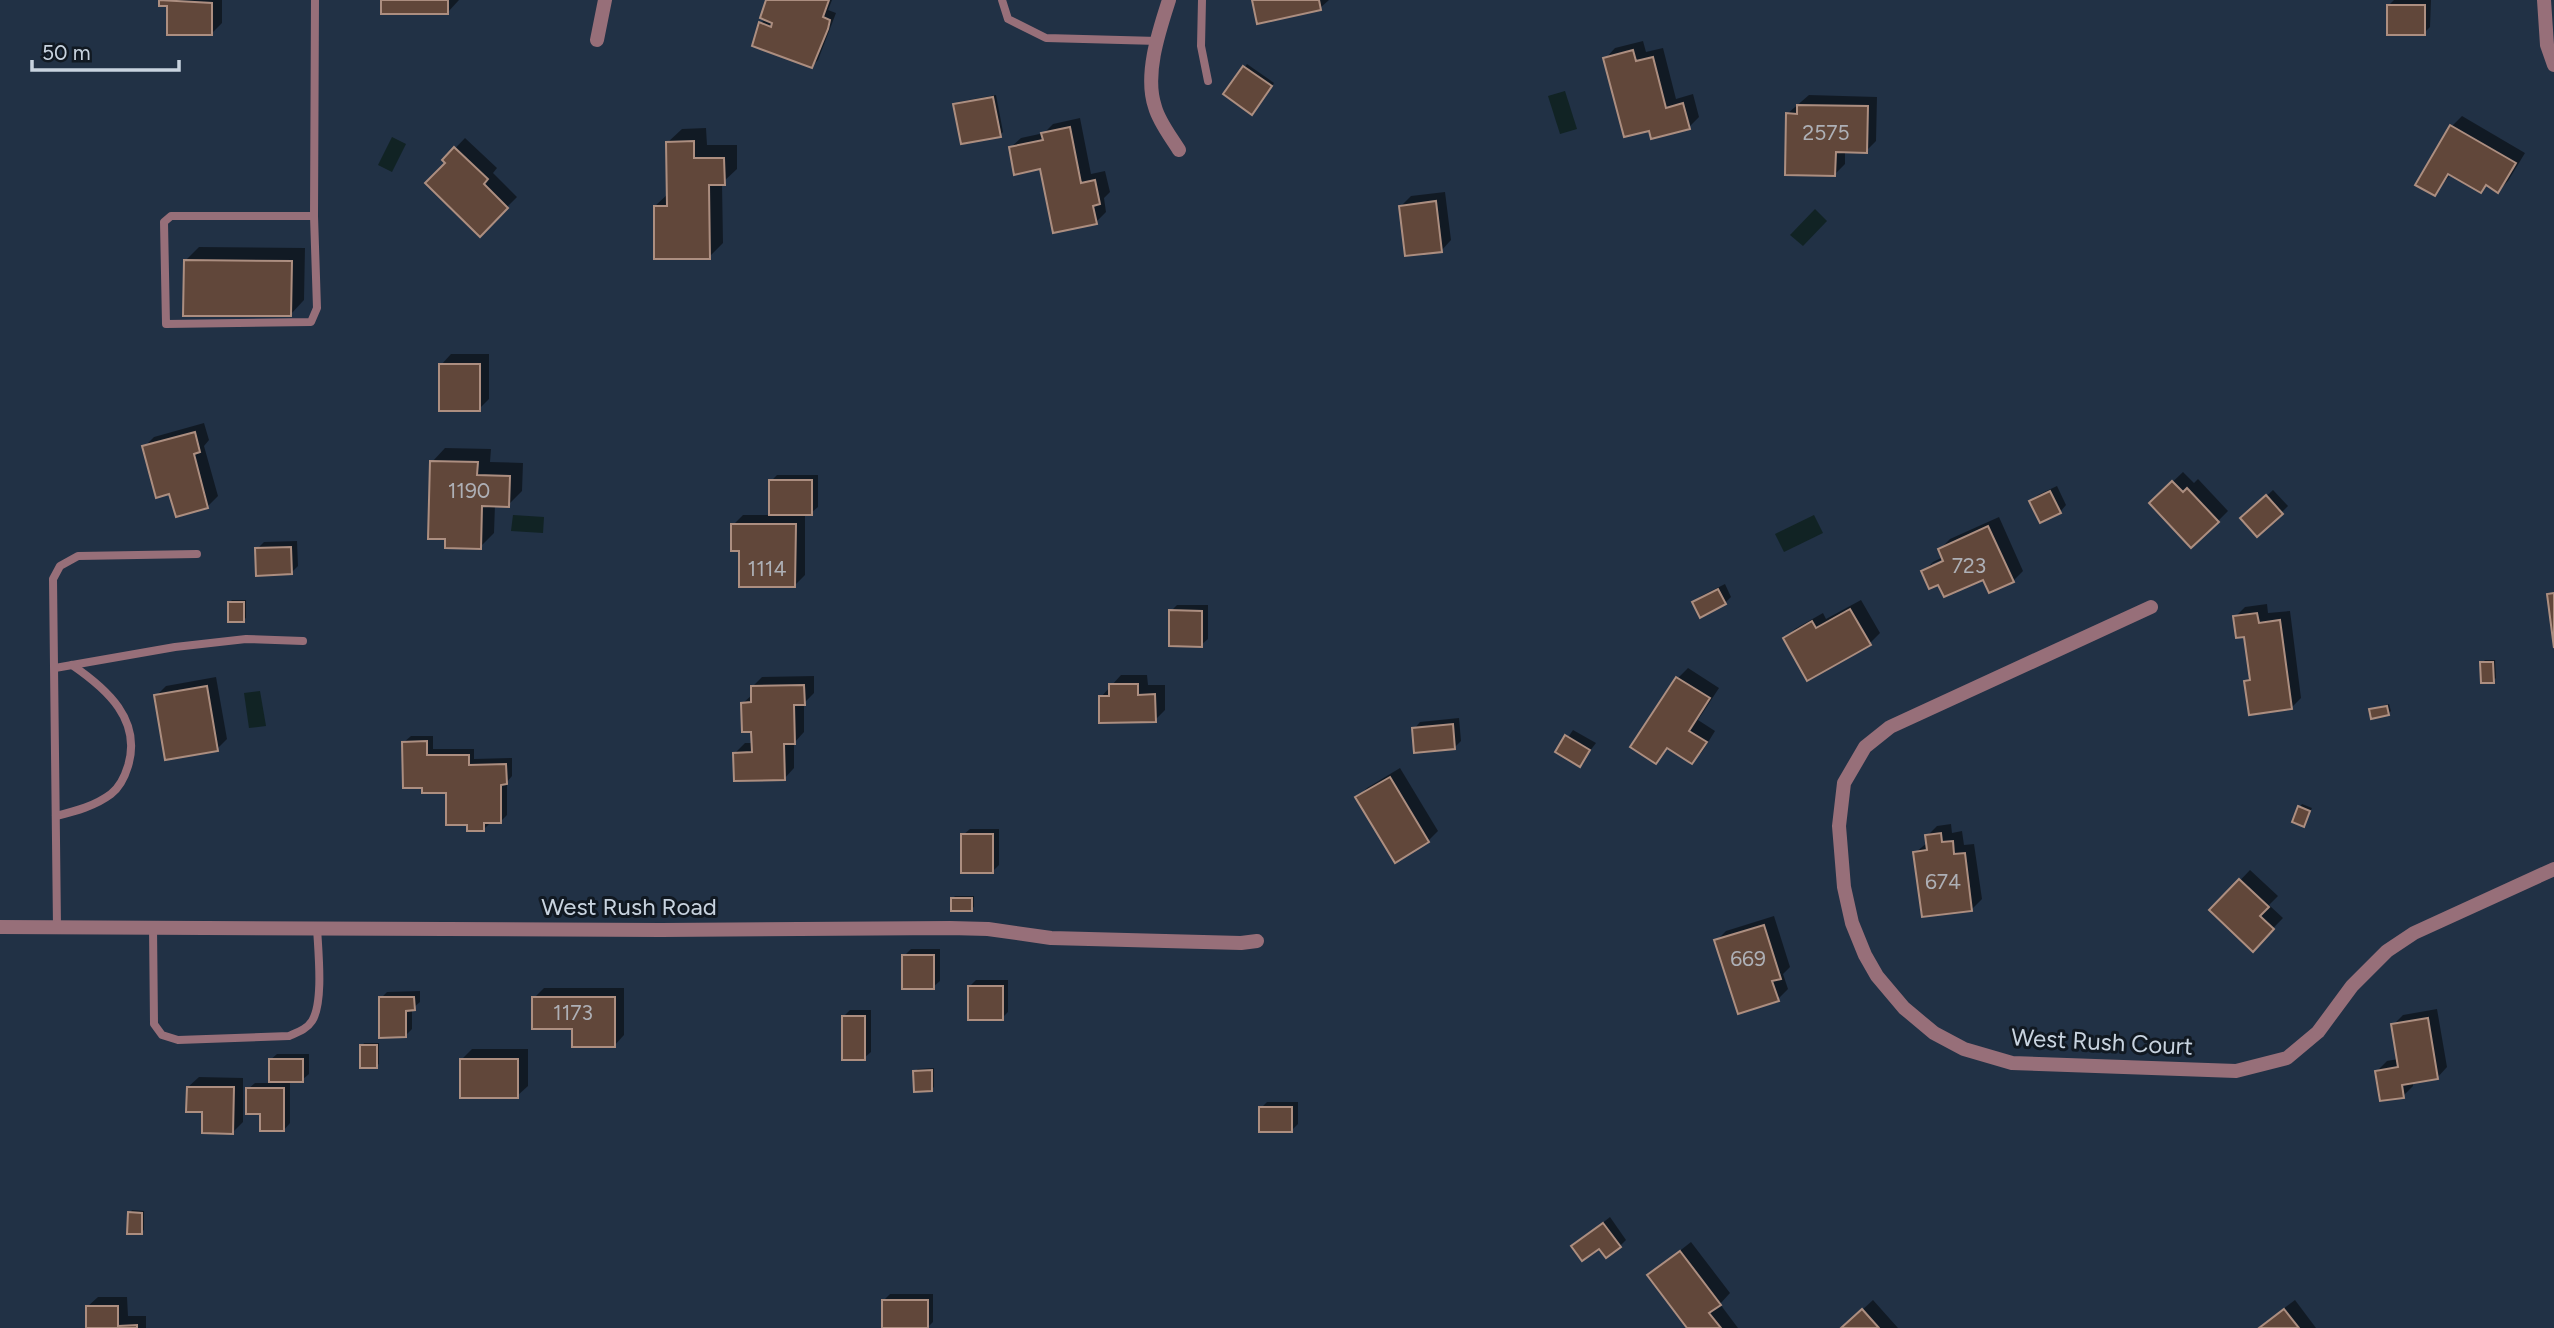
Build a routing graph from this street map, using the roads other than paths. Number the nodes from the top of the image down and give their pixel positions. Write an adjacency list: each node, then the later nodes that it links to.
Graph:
1 (316, 0): 12 (lane)
2 (605, 0): 7 (street)
3 (1002, 0): 8 (lane)
4 (1169, 0): 8 (street)
5 (1202, 0): 10 (lane)
6 (2544, 0): 9 (street)
7 (597, 40)
8 (1158, 41): 11 (street)
9 (2554, 65)
10 (1208, 81)
11 (1179, 150)
12 (314, 216): 12 (lane)
13 (197, 554): 17 (lane)
14 (2151, 607): 19 (street, West Rush Court)
15 (303, 641): 16 (lane)
16 (72, 665): 17 (lane); 18 (lane)
17 (55, 668): 18 (lane)
18 (56, 816): 21 (lane)
19 (2554, 869)
20 (0, 927): 21 (street, West Rush Road)
21 (57, 927): 22 (street, West Rush Road)
22 (153, 927): 23 (street, West Rush Road); 23 (lane)
23 (317, 927): 24 (street, West Rush Road)
24 (1257, 940)

